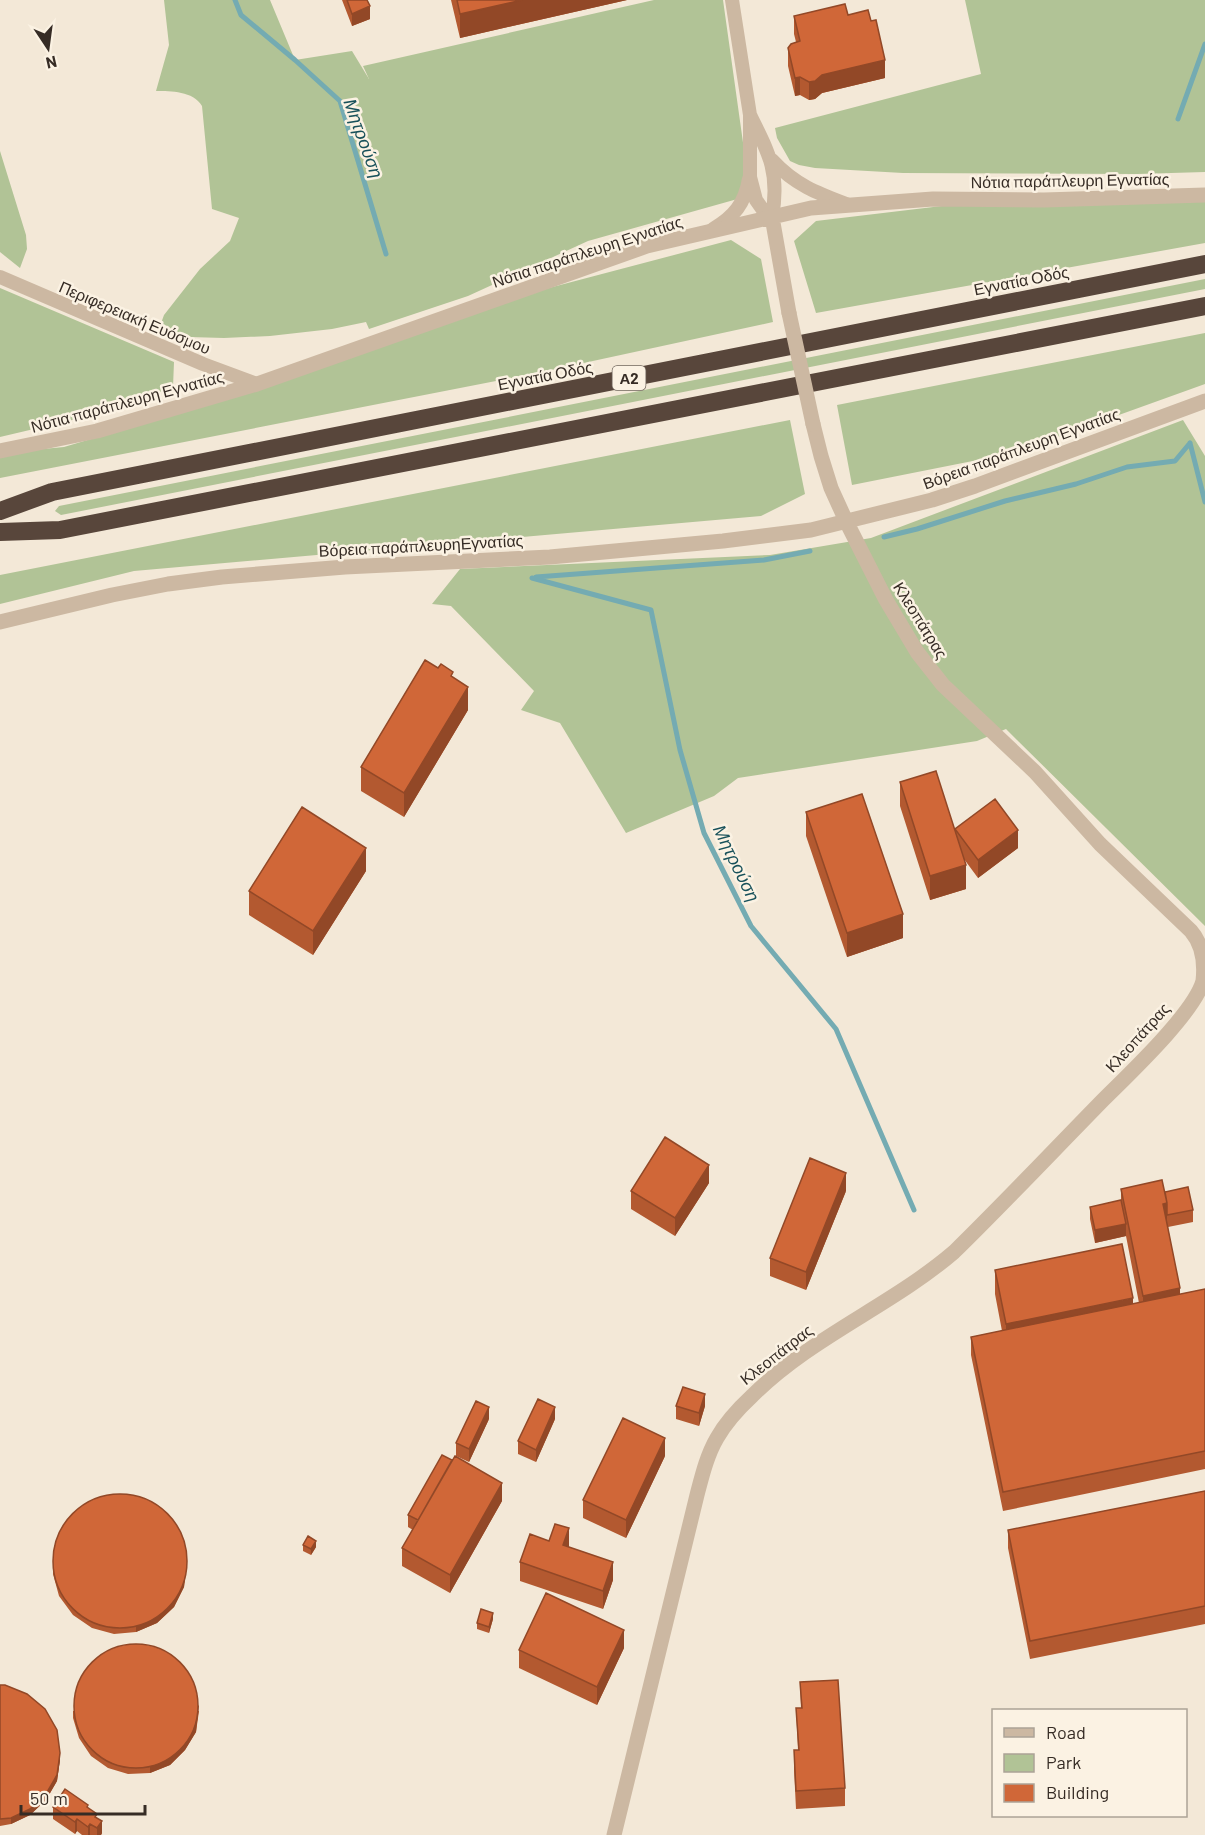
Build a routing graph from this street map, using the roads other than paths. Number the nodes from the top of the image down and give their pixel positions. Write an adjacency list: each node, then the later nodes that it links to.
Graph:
1 (732, 0): 2 (street)
2 (750, 115): 3 (street); 4 (street)
3 (769, 157): 6 (street); 7 (street)
4 (750, 177): 7 (street); 8 (street)
5 (1205, 195): 6 (street, Νότια παράπλευρη Εγνατίας)
6 (849, 204): 7 (street, Νότια παράπλευρη Εγνατίας)
7 (772, 217): 8 (street, Νότια παράπλευρη Εγνατίας); 16 (street, Κλεοπάτρας, bridge)
8 (713, 229): 12 (street, Νότια παράπλευρη Εγνατίας)
9 (1205, 264): 15 (highway, Εγνατία Οδός / Α2)
10 (0, 277): 12 (street, Περιφερειακή Ευόσμου)
11 (1205, 306): 17 (highway)
12 (257, 384): 14 (street, Νότια παράπλευρη Εγνατίας)
13 (1205, 401): 16 (street, Βόρεια παράπλευρη Εγνατίας)
14 (0, 451)
15 (0, 511)
16 (846, 521): 18 (street, Βόρεια παράπλευρηΕγνατίας); 19 (street, Κλεοπάτρας)
17 (0, 532)
18 (0, 622)
19 (614, 1835)

